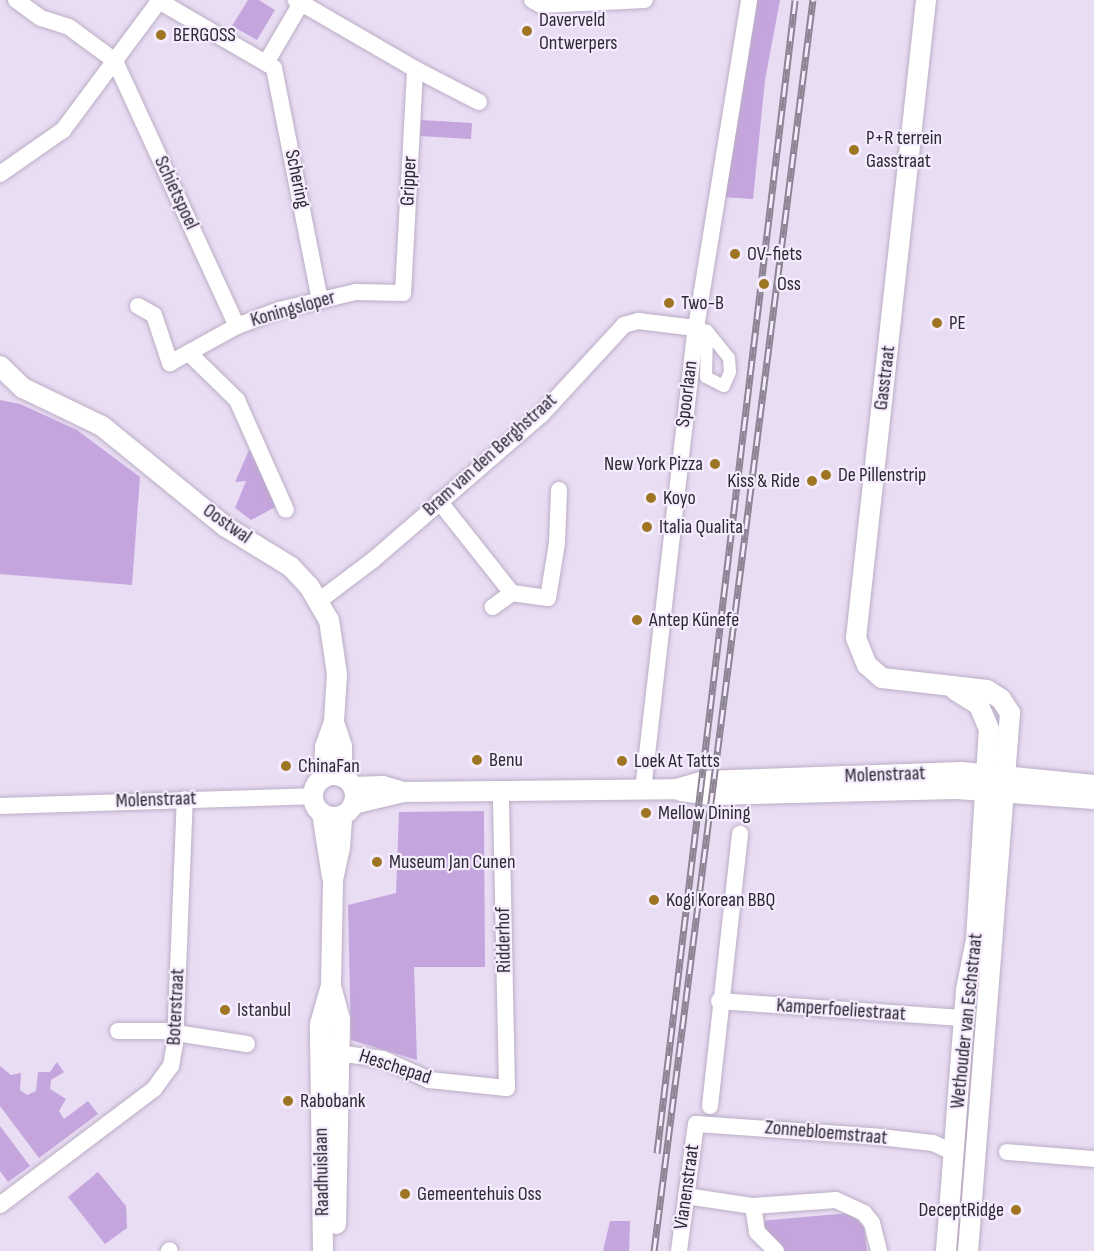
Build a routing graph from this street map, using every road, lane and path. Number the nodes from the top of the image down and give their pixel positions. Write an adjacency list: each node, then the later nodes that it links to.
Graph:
1 (16, 0): 8 (street)
2 (532, 0): 3 (street)
3 (645, 0)
4 (926, 0): 28 (street, Gasstraat)
5 (159, 1): 8 (street); 9 (street)
6 (744, 1): 17 (street, Spoorlaan)
7 (299, 2): 9 (street); 10 (street)
8 (115, 61): 12 (street); 16 (street, Schietspoel)
9 (266, 63): 14 (street, Schering)
10 (416, 69): 11 (street); 13 (street, Gripper)
11 (479, 102)
12 (0, 174)
13 (403, 293): 14 (street, Koningsloper)
14 (320, 300): 16 (street, Koningsloper)
15 (138, 306): 18 (street, Koningsloper)
16 (237, 326): 18 (street, Koningsloper)
17 (701, 330): 23 (street, Bram van den Berghstraat); 30 (street, Spoorlaan)
18 (190, 354): 24 (street)
19 (0, 366): 21 (street, Oostwal)
20 (0, 386): 21 (street, Oostwal)
21 (24, 388): 26 (street, Oostwal)
22 (559, 490): 25 (street)
23 (439, 501): 25 (street); 26 (street, Bram van den Berghstraat)
24 (286, 510)
25 (512, 593): 27 (street)
26 (320, 600): 31 (street, Oostwal)
27 (493, 607)
28 (996, 783): 29 (street, Molenstraat); 30 (street, Molenstraat); 34 (street, Molenstraat); 41 (street, Wethouder van Eschstraat); 42 (street, Wethouder van Eschstraat)
29 (1094, 785)
30 (642, 790): 32 (street, Molenstraat)
31 (343, 792): 32 (street, Molenstraat); 35 (street, Molenstraat); 35 (street); 38 (street, Raadhuislaan)
32 (501, 792): 48 (street, Ridderhof)
33 (185, 799): 35 (street, Molenstraat); 36 (street, Molenstraat); 44 (street, Boterstraat)
34 (1094, 799)
35 (317, 805): 38 (street, Raadhuislaan)
36 (0, 806)
37 (740, 834): 40 (street)
38 (333, 880): 39 (street, Raadhuislaan)
39 (331, 986): 46 (street, Raadhuislaan); 47 (street, Raadhuislaan)
40 (718, 1001): 41 (street, Kamperfoeliestraat); 49 (street)
41 (964, 1018): 42 (street); 52 (street, Wethouder van Eschstraat)
42 (985, 1018): 63 (street, Wethouder van Eschstraat)
43 (118, 1031): 44 (street)
44 (176, 1034): 45 (street); 54 (street, Boterstraat)
45 (247, 1044)
46 (320, 1052): 47 (street, Heschepad); 57 (street, Raadhuislaan)
47 (339, 1052): 48 (street, Heschepad); 58 (street, Raadhuislaan)
48 (507, 1088)
49 (710, 1106)
50 (696, 1124): 52 (street, Zonnebloemstraat); 55 (street, Vianenstraat)
51 (1007, 1152): 53 (street)
52 (954, 1153): 62 (street, Wethouder van Eschstraat)
53 (1094, 1159)
54 (3, 1196)
55 (686, 1196): 56 (street); 59 (street, Vianenstraat)
56 (753, 1206): 60 (street); 61 (street)
57 (323, 1251)
58 (336, 1251)
59 (679, 1251)
60 (776, 1251)
61 (879, 1251)
62 (946, 1251)
63 (968, 1251)

